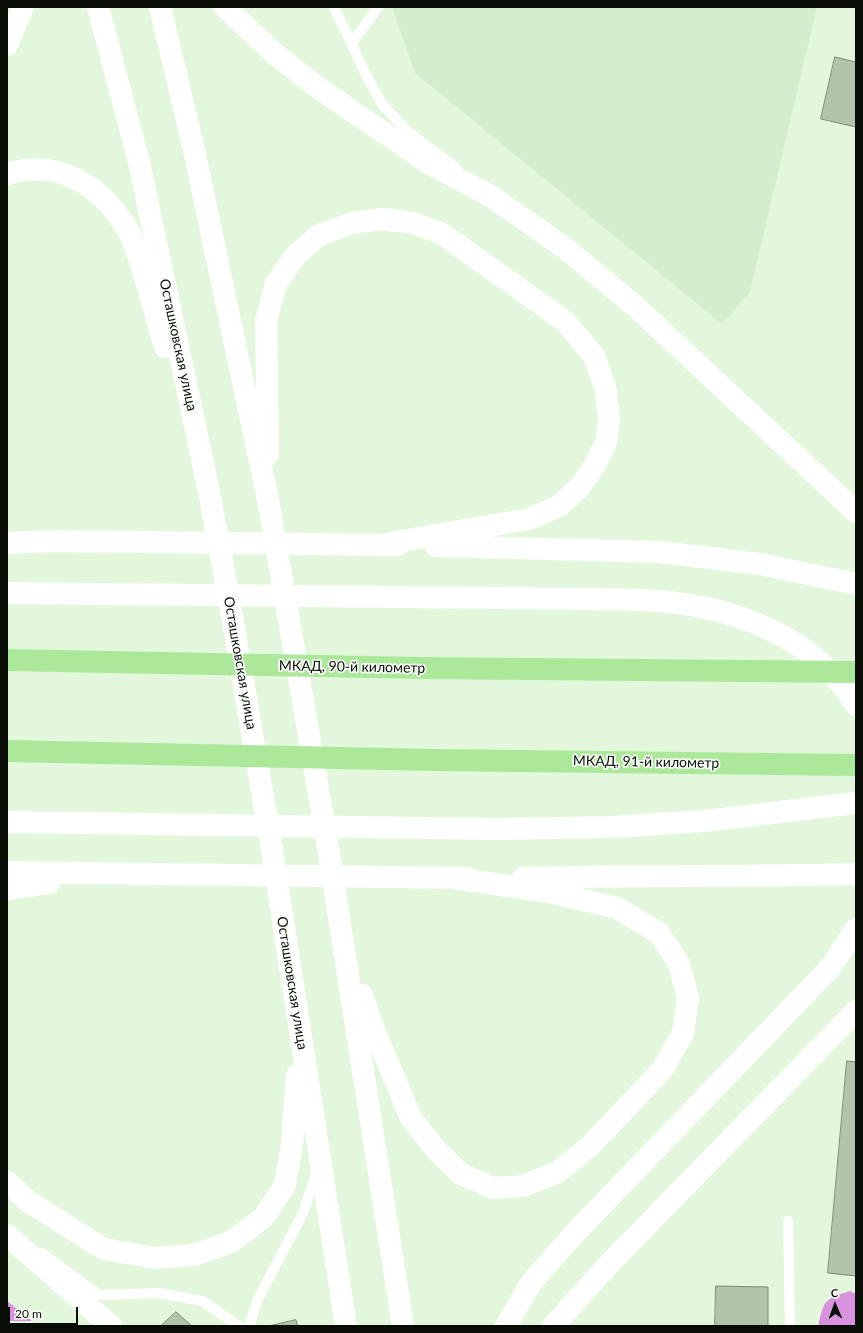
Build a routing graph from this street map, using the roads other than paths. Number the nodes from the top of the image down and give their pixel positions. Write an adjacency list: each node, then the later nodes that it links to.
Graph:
1 (23, 7): 8 (main road)
2 (98, 7): 11 (main road, Осташковская улица)
3 (160, 7): 12 (main road)
4 (225, 7): 10 (main road)
5 (334, 7): 7 (lane)
6 (378, 7): 7 (lane)
7 (352, 43): 10 (lane)
8 (7, 45)
9 (7, 174): 11 (main road)
10 (492, 197): 13 (main road)
11 (209, 492): 34 (main road, Осташковская улица)
12 (269, 506): 15 (main road); 33 (main road)
13 (856, 512)
14 (7, 535): 16 (main road)
15 (433, 541): 16 (main road); 18 (main road)
16 (55, 542): 17 (main road)
17 (7, 543)
18 (856, 584)
19 (7, 593): 22 (main road)
20 (7, 660): 21 (highway, МКАД, 90-й километр)
21 (856, 672)
22 (856, 705)
23 (7, 751): 24 (highway, МКАД, 91-й километр)
24 (856, 764)
25 (856, 803): 26 (main road)
26 (7, 822)
27 (7, 872): 28 (main road)
28 (130, 874): 30 (main road); 31 (main road)
29 (856, 874): 30 (main road)
30 (499, 882): 33 (main road)
31 (7, 890)
32 (856, 929): 46 (main road)
33 (342, 937): 45 (main road)
34 (295, 1000): 36 (main road, Осташковская улица); 37 (main road)
35 (856, 1011): 47 (main road)
36 (320, 1161): 43 (lane); 44 (main road, Осташковская улица)
37 (7, 1182)
38 (788, 1221): 48 (lane)
39 (7, 1226): 42 (lane)
40 (7, 1235): 41 (main road)
41 (111, 1326)
42 (239, 1326)
43 (249, 1326)
44 (346, 1326)
45 (403, 1326)
46 (506, 1326)
47 (553, 1326)
48 (790, 1326)

